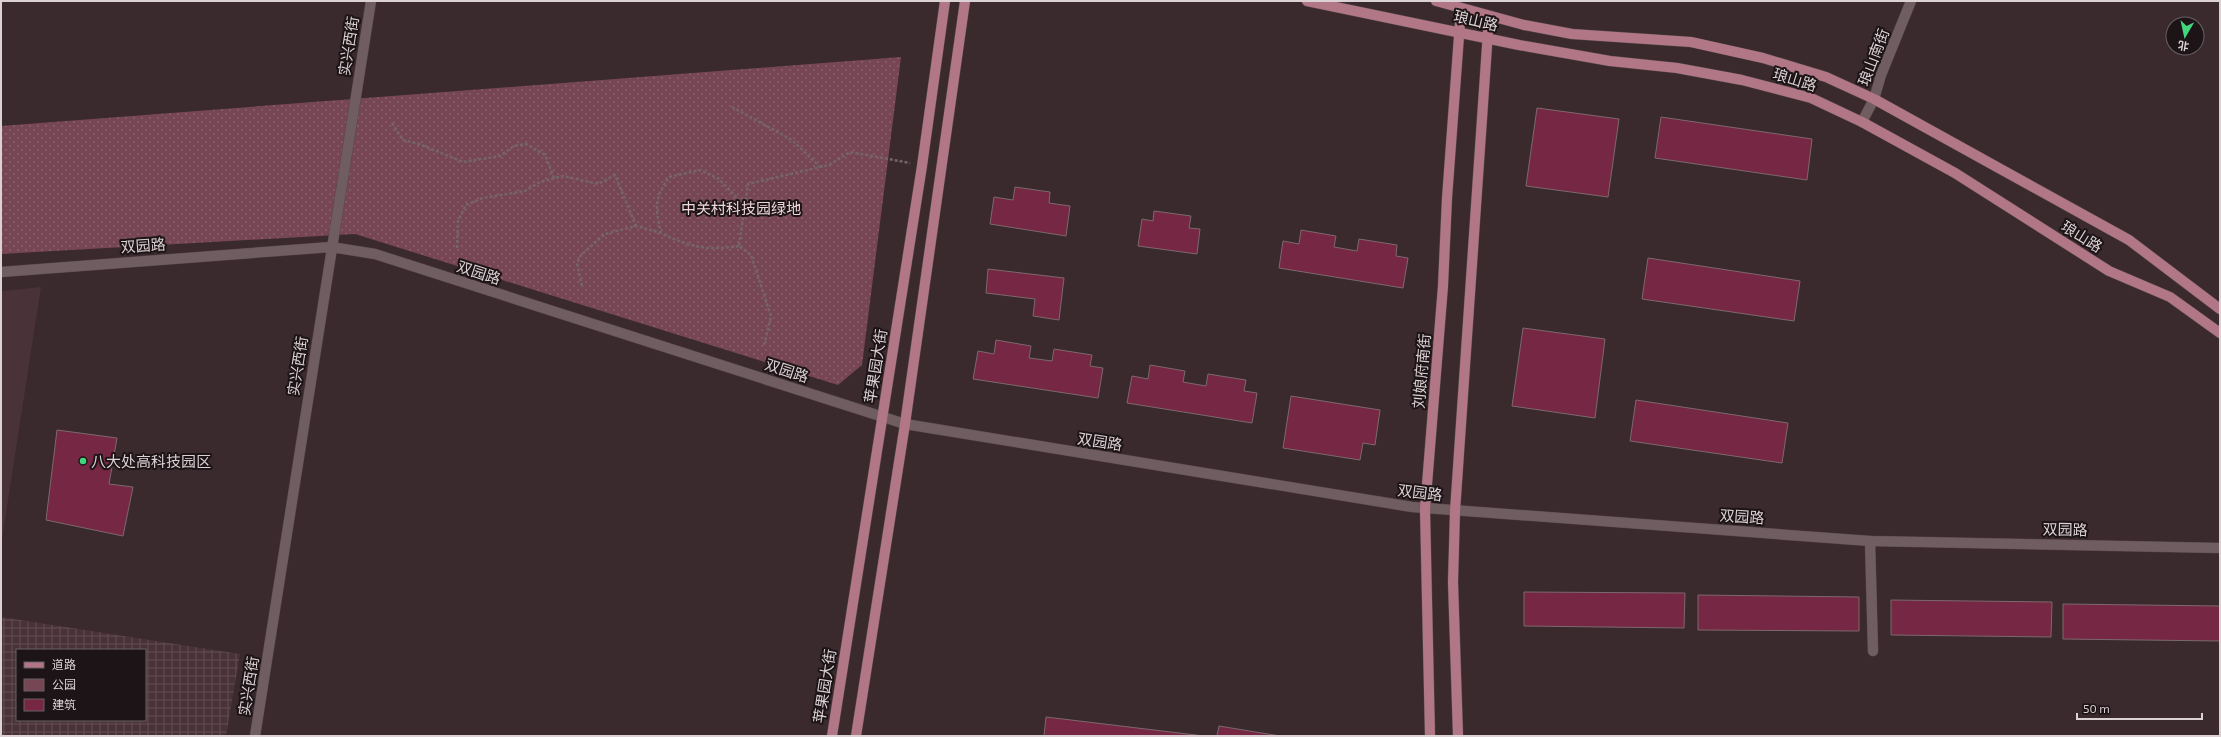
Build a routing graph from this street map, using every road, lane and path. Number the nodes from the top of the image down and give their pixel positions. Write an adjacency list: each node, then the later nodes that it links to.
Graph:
1 (371, 1): 22 (street, 实兴西街)
2 (944, 1): 15 (main road, 苹果园大街)
3 (965, 1): 30 (main road)
4 (1307, 1): 9 (main road, 琅山路)
5 (1436, 1): 7 (main road, 琅山路)
6 (1911, 1): 11 (street, 琅山南街)
7 (1461, 9): 8 (main road, 琅山路); 9 (main road, 刘娘府南街)
8 (1489, 17): 10 (main road); 11 (main road, 琅山路)
9 (1458, 31): 10 (main road, 琅山路); 31 (main road, 刘娘府南街)
10 (1487, 38): 13 (main road, 琅山路); 32 (main road)
11 (1874, 99): 13 (street, 琅山南街); 26 (main road, 琅山路)
12 (732, 107): 16 (path)
13 (1862, 122): 27 (main road, 琅山路)
14 (392, 123): 17 (path)
15 (922, 166): 16 (path); 29 (main road, 苹果园大街)
16 (820, 167): 18 (path)
17 (554, 178): 19 (path); 23 (path)
18 (744, 205): 20 (path); 21 (path)
19 (636, 226): 20 (path); 25 (path)
20 (661, 233): 21 (path)
21 (739, 246): 28 (path)
22 (331, 247): 24 (street, 双园路); 29 (street, 双园路); 36 (street, 实兴西街)
23 (457, 248)
24 (1, 272)
25 (582, 286)
26 (2220, 310)
27 (2220, 334)
28 (764, 344)
29 (883, 417): 30 (street, 双园路); 37 (main road, 苹果园大街)
30 (905, 424): 31 (street, 双园路); 38 (main road)
31 (1424, 509): 32 (street, 双园路); 39 (main road, 刘娘府南街)
32 (1455, 511): 33 (street, 双园路); 40 (main road)
33 (1870, 541): 34 (street, 双园路); 35 (street)
34 (2220, 548)
35 (1873, 650)
36 (255, 736)
37 (832, 736)
38 (856, 736)
39 (1430, 736)
40 (1458, 736)

